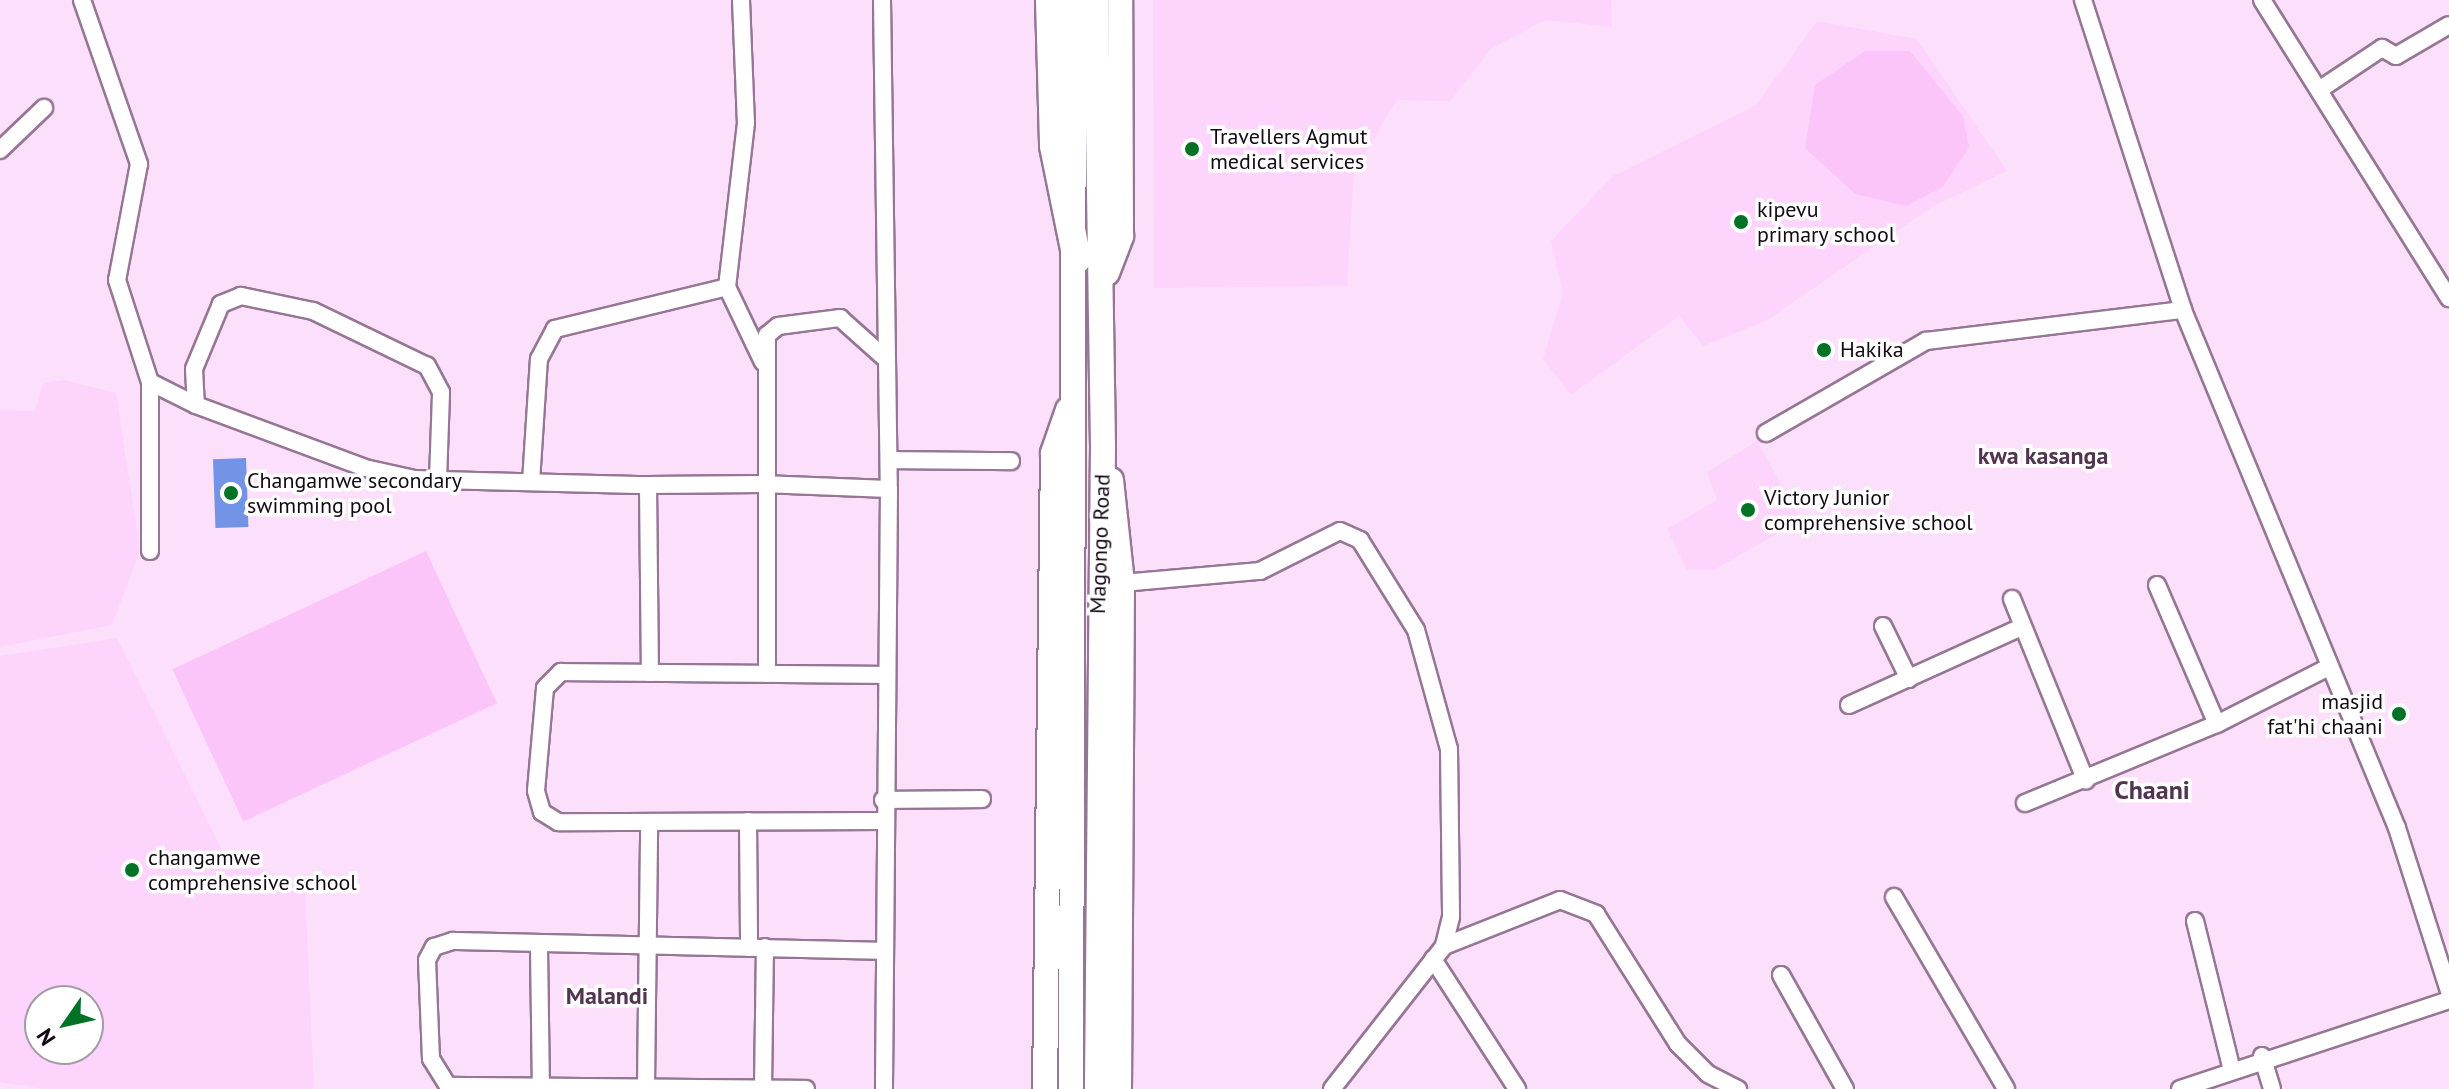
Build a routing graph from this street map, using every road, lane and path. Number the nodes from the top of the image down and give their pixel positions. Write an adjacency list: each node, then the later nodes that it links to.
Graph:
1 (82, 0): 21 (street)
2 (741, 0): 16 (street)
3 (882, 0): 19 (street)
4 (1050, 0): 14 (highway)
5 (1074, 0): 14 (main road)
6 (1096, 0): 15 (main road, Magongo Road)
7 (1120, 0): 15 (main road)
8 (2083, 0): 18 (street)
9 (2262, 0): 11 (street)
10 (2449, 25): 11 (street)
11 (2319, 90): 17 (street)
12 (44, 108): 13 (street)
13 (0, 150)
14 (1077, 259): 22 (main road)
15 (1102, 286): 25 (main road, Magongo Road)
16 (727, 287): 20 (street); 29 (street)
17 (2449, 298)
18 (2183, 310): 24 (street); 39 (street)
19 (887, 360): 20 (street); 26 (street)
20 (763, 362): 30 (street)
21 (150, 382): 23 (street); 33 (street)
22 (1075, 390): 70 (main road); 71 (main road)
23 (196, 405): 28 (street); 28 (street)
24 (1766, 433)
25 (1103, 447): 34 (main road); 72 (main road, Magongo Road)
26 (889, 460): 27 (street); 32 (street)
27 (1011, 461)
28 (438, 480): 29 (street)
29 (531, 482): 31 (street)
30 (762, 484): 31 (street); 32 (street); 41 (street)
31 (648, 485): 40 (street)
32 (889, 489): 42 (street)
33 (150, 551)
34 (1122, 583): 59 (street); 73 (main road)
35 (2157, 585): 45 (street)
36 (2012, 599): 38 (street)
37 (1883, 626): 43 (street)
38 (2022, 627): 43 (street); 46 (street)
39 (2329, 667): 45 (street); 61 (street)
40 (650, 673): 41 (street); 52 (street)
41 (767, 674): 42 (street)
42 (885, 675): 48 (street)
43 (1909, 679): 44 (street)
44 (1849, 705)
45 (2217, 724): 46 (street)
46 (2086, 781): 49 (street)
47 (982, 799): 48 (street)
48 (883, 800): 51 (street)
49 (2025, 803)
50 (748, 821): 51 (street); 52 (street); 55 (street)
51 (883, 821): 58 (street)
52 (649, 822): 57 (street)
53 (1894, 897): 78 (street)
54 (2195, 921): 64 (street)
55 (757, 947): 57 (street); 58 (street); 67 (street)
56 (539, 948): 57 (street); 66 (street); 66 (street)
57 (649, 950): 65 (street)
58 (881, 951): 69 (street)
59 (1439, 953): 74 (street); 75 (street); 76 (street)
60 (1781, 975): 77 (street)
61 (2449, 991)
62 (2449, 1000): 63 (street)
63 (2262, 1056): 64 (street); 80 (street)
64 (2231, 1067): 79 (street)
65 (646, 1085): 66 (street); 67 (street)
66 (541, 1086)
67 (763, 1088): 68 (street)
68 (806, 1089)
69 (884, 1089)
70 (1045, 1089)
71 (1071, 1089)
72 (1097, 1089)
73 (1119, 1089)
74 (1332, 1089)
75 (1517, 1089)
76 (1738, 1089)
77 (1845, 1089)
78 (2006, 1089)
79 (2180, 1089)
80 (2272, 1089)

